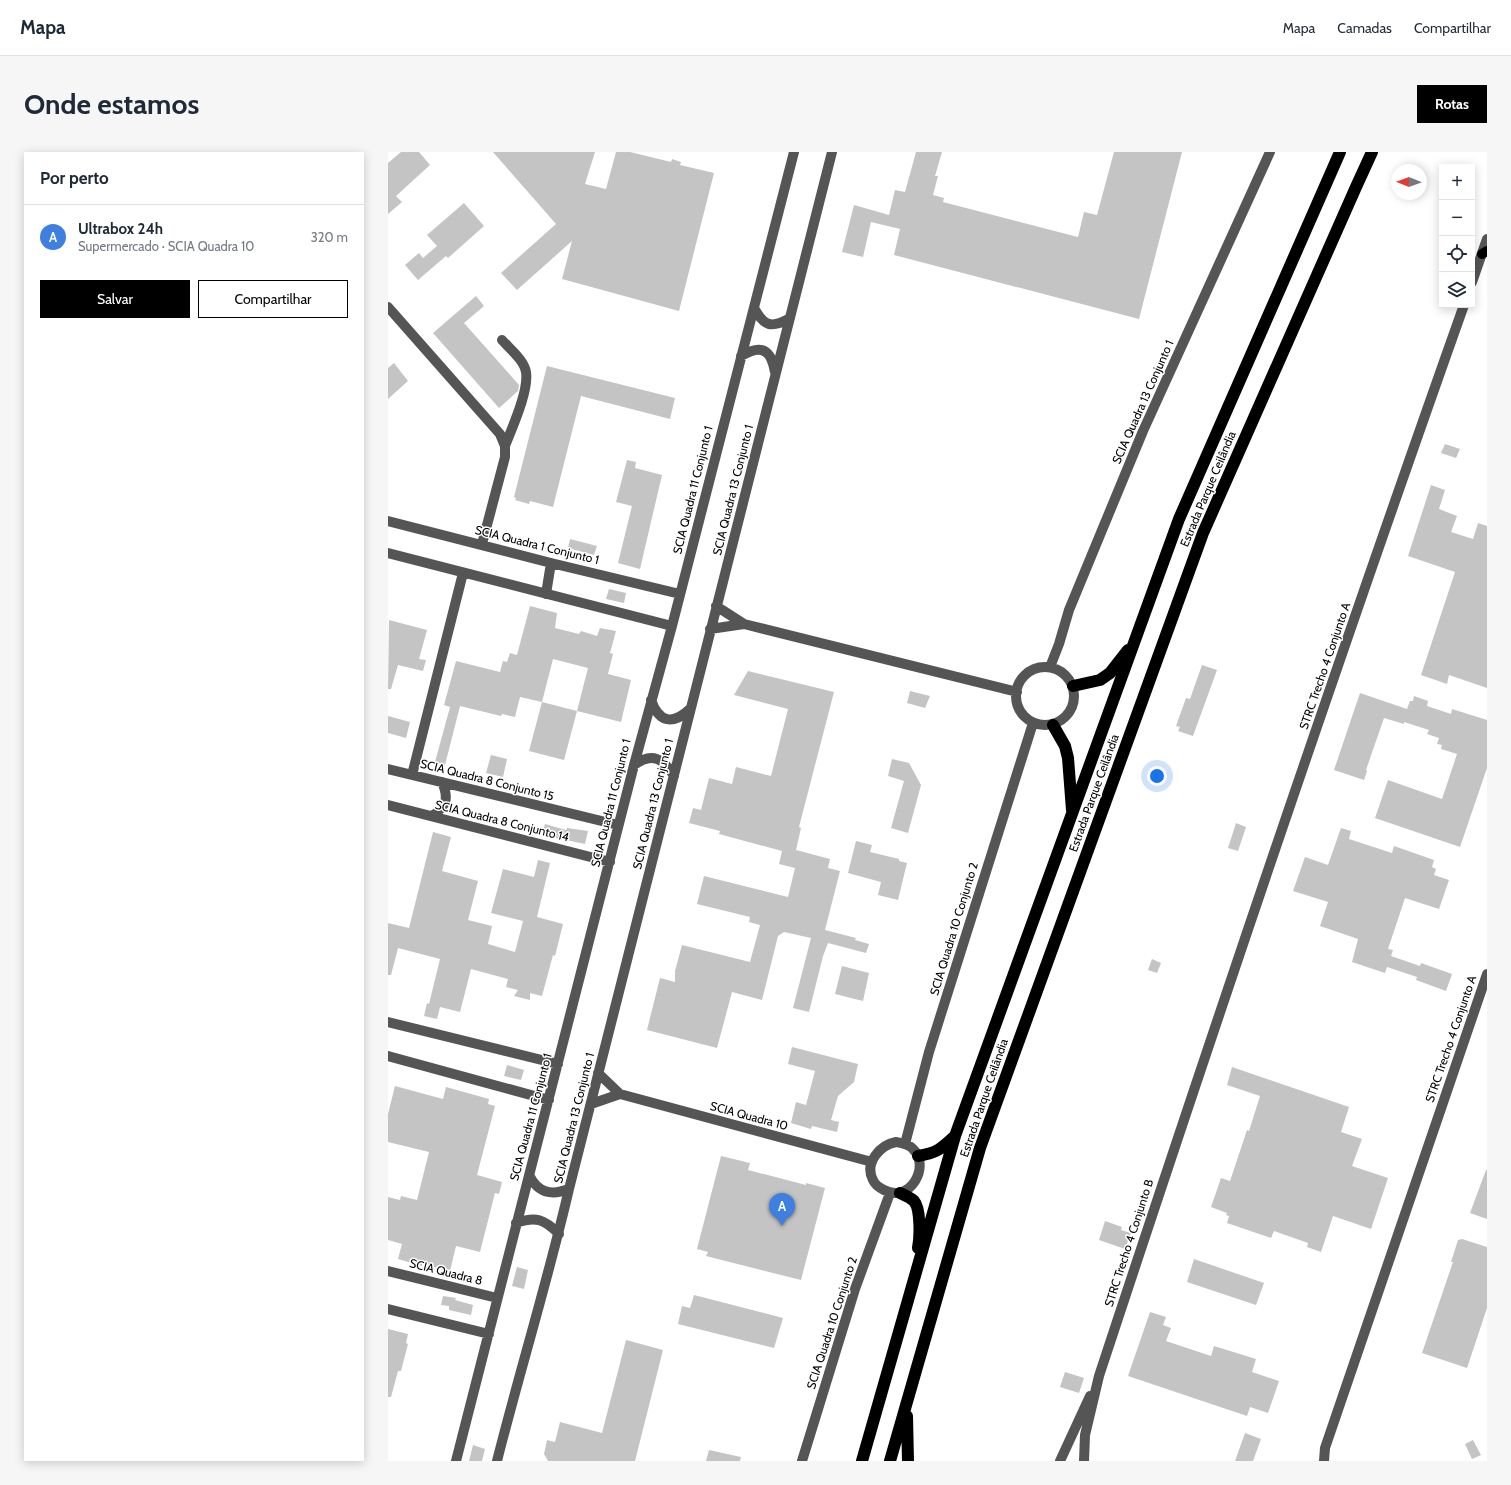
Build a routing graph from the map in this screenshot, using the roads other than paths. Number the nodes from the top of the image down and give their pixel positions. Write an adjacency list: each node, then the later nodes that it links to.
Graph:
1 (794, 152): 10 (street, SCIA Quadra 11 Conjunto 1)
2 (832, 152): 12 (street, SCIA Quadra 13 Conjunto 1)
3 (1270, 152): 29 (street, SCIA Quadra 13 Conjunto 1)
4 (1340, 152): 28 (highway, Estrada Parque Ceilândia)
5 (1372, 152): 70 (highway, Estrada Parque Ceilândia)
6 (1487, 240): 7 (street)
7 (1484, 252): 8 (street)
8 (1475, 274)
9 (388, 307): 16 (street)
10 (754, 308): 12 (street); 14 (street, SCIA Quadra 11 Conjunto 1)
11 (1463, 308): 48 (street, STRC Trecho 4 Conjunto A)
12 (790, 318): 15 (street, SCIA Quadra 13 Conjunto 1)
13 (502, 340): 16 (street)
14 (741, 356): 15 (street); 23 (street, SCIA Quadra 11 Conjunto 1)
15 (776, 374): 24 (street, SCIA Quadra 13 Conjunto 1)
16 (505, 446): 18 (street)
17 (388, 521): 18 (street, SCIA Quadra 1 Conjunto 1)
18 (482, 544): 20 (street, SCIA Quadra 1 Conjunto 1)
19 (388, 553): 21 (street)
20 (551, 563): 22 (street); 23 (street, SCIA Quadra 1 Conjunto 1)
21 (463, 573): 22 (street); 38 (street, SCIA Quadra 8 Conjunto 15)
22 (546, 594): 26 (street)
23 (680, 594): 26 (street, SCIA Quadra 11 Conjunto 1)
24 (716, 606): 25 (street); 27 (street, SCIA Quadra 13 Conjunto 1)
25 (744, 624): 27 (street); 31 (street)
26 (672, 626): 32 (street, SCIA Quadra 11 Conjunto 1)
27 (710, 629): 33 (street, SCIA Quadra 13 Conjunto 1)
28 (1135, 641): 30 (highway); 42 (highway, Estrada Parque Ceilândia)
29 (1050, 667): 30 (street); 31 (street)
30 (1073, 686): 35 (street)
31 (1017, 692): 34 (street)
32 (650, 700): 33 (street); 36 (street, SCIA Quadra 11 Conjunto 1)
33 (691, 708): 39 (street, SCIA Quadra 13 Conjunto 1)
34 (1033, 723): 35 (street); 56 (street, SCIA Quadra 10 Conjunto 2)
35 (1053, 725): 42 (highway)
36 (634, 765): 39 (street); 44 (street, SCIA Quadra 11 Conjunto 1)
37 (388, 769): 38 (street)
38 (412, 775): 40 (street, SCIA Quadra 8 Conjunto 15)
39 (674, 776): 51 (street, SCIA Quadra 13 Conjunto 1)
40 (442, 782): 43 (street); 44 (street, SCIA Quadra 8 Conjunto 15)
41 (388, 805): 43 (street, SCIA Quadra 8 Conjunto 14)
42 (1072, 814): 55 (highway, Estrada Parque Ceilândia)
43 (432, 816): 45 (street, SCIA Quadra 8 Conjunto 14)
44 (618, 825): 45 (street, SCIA Quadra 11 Conjunto 1)
45 (610, 862): 50 (street, SCIA Quadra 11 Conjunto 1)
46 (1487, 974): 79 (street, STRC Trecho 4 Conjunto A)
47 (388, 1022): 50 (street)
48 (1212, 1036): 69 (street, STRC Trecho 4 Conjunto B)
49 (388, 1056): 53 (street)
50 (558, 1064): 53 (street, SCIA Quadra 11 Conjunto 1)
51 (598, 1073): 52 (street, SCIA Quadra 10); 54 (street, SCIA Quadra 13 Conjunto 1)
52 (620, 1094): 54 (street); 58 (street, SCIA Quadra 10)
53 (549, 1100): 59 (street, SCIA Quadra 11 Conjunto 1)
54 (591, 1104): 60 (street, SCIA Quadra 13 Conjunto 1)
55 (955, 1136): 57 (highway); 65 (highway, Estrada Parque Ceilândia)
56 (905, 1144): 57 (street); 58 (street)
57 (918, 1156): 61 (street)
58 (872, 1162): 61 (street)
59 (529, 1175): 60 (street); 62 (street, SCIA Quadra 11 Conjunto 1)
60 (569, 1189): 63 (street, SCIA Quadra 13 Conjunto 1)
61 (895, 1193): 65 (highway); 73 (street, SCIA Quadra 10 Conjunto 2)
62 (516, 1223): 63 (street); 66 (street, SCIA Quadra 11 Conjunto 1)
63 (559, 1234): 72 (street, SCIA Quadra 13 Conjunto 1)
64 (388, 1271): 66 (street, SCIA Quadra 8)
65 (915, 1278): 74 (highway, Estrada Parque Ceilândia)
66 (497, 1298): 68 (street, SCIA Quadra 11 Conjunto 1)
67 (388, 1309): 68 (street)
68 (489, 1334): 71 (street, SCIA Quadra 11 Conjunto 1)
69 (1099, 1376): 77 (street); 78 (street, STRC Trecho 4 Conjunto B)
70 (906, 1404): 75 (highway, Estrada Parque Ceilândia); 76 (highway)
71 (456, 1461)
72 (497, 1461)
73 (802, 1461)
74 (862, 1461)
75 (890, 1461)
76 (908, 1461)
77 (1060, 1461)
78 (1084, 1461)
79 (1324, 1461)

